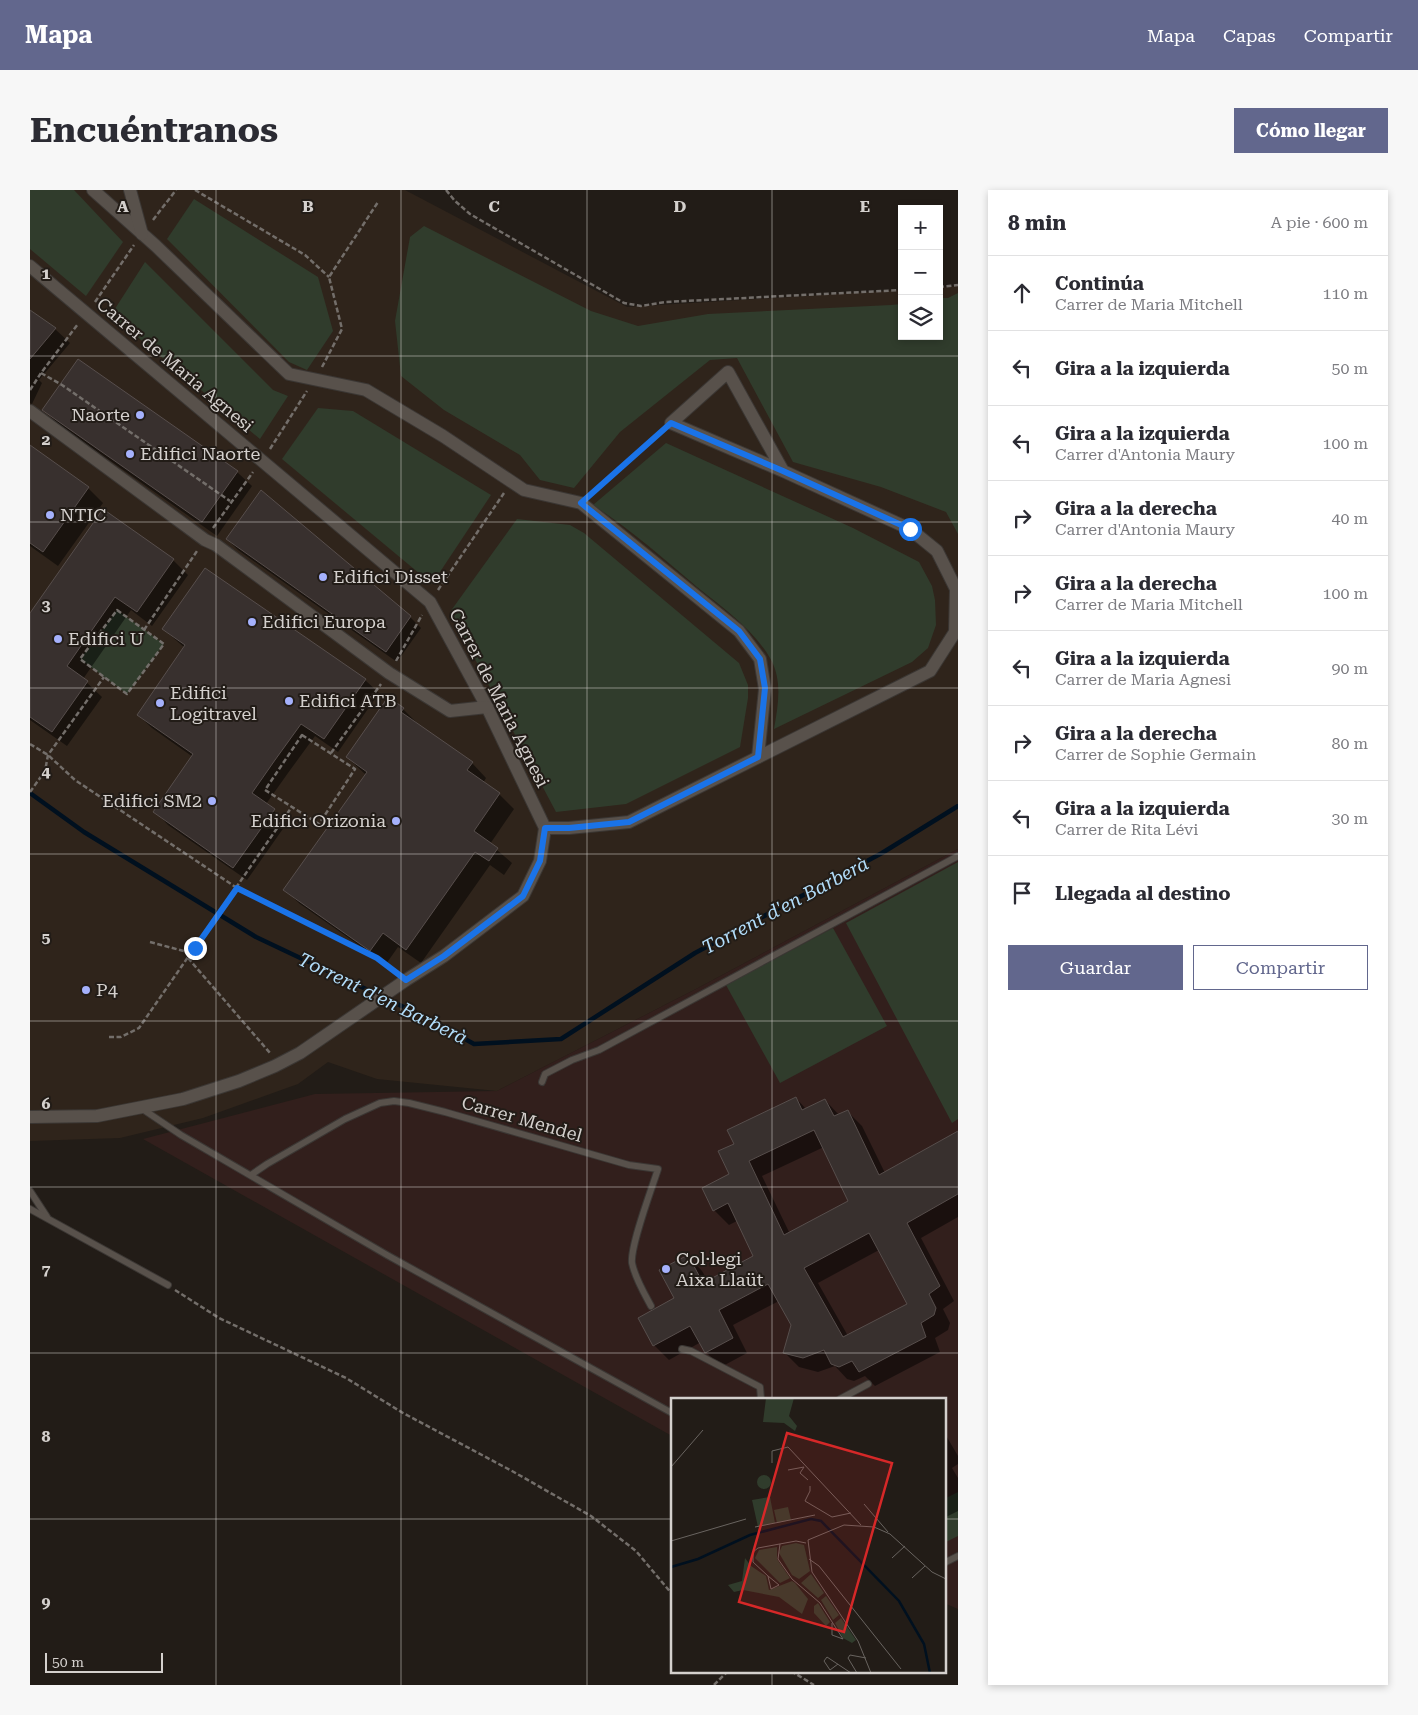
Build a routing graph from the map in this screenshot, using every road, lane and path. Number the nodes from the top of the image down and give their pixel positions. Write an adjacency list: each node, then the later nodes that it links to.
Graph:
1 (93, 190): 7 (street)
2 (130, 190): 7 (street)
3 (176, 190): 7 (path)
4 (195, 190): 9 (path)
5 (446, 190): 12 (path)
6 (378, 202): 9 (path)
7 (142, 234): 13 (path); 15 (street)
8 (30, 266): 13 (street, Carrer de Maria Agnesi)
9 (329, 277): 15 (path)
10 (958, 285): 11 (path)
11 (943, 287)
12 (898, 290)
13 (87, 314): 14 (path); 19 (street, Carrer de Maria Agnesi)
14 (41, 373): 16 (path); 21 (path)
15 (314, 379): 19 (path); 22 (street)
16 (30, 390)
17 (30, 411): 23 (street)
18 (671, 423): 20 (street); 20 (street); 22 (path)
19 (263, 460): 21 (path); 26 (street, Carrer de Maria Agnesi)
20 (783, 471): 29 (street)
21 (231, 501): 23 (path)
22 (581, 503): 29 (street)
23 (205, 540): 24 (path); 26 (street)
24 (144, 630): 25 (path); 25 (path)
25 (104, 677): 28 (path)
26 (488, 707): 32 (street, Carrer de Maria Agnesi)
27 (30, 744): 28 (path)
28 (48, 756): 30 (path); 34 (path)
29 (758, 757): 32 (street)
30 (30, 792)
31 (291, 808): 31 (path); 34 (path)
32 (545, 828): 38 (street)
33 (958, 856): 41 (lane)
34 (237, 888): 36 (path); 38 (path)
35 (150, 942): 36 (path)
36 (191, 953): 37 (path)
37 (188, 958): 39 (path); 40 (path)
38 (401, 983): 40 (street)
39 (109, 1037)
40 (275, 1066): 42 (street)
41 (542, 1082)
42 (140, 1108): 43 (street); 44 (lane)
43 (30, 1117)
44 (251, 1175): 49 (lane, Carrer Mendel); 54 (lane)
45 (30, 1191): 47 (lane)
46 (30, 1209): 47 (lane)
47 (49, 1219): 48 (lane)
48 (168, 1285): 57 (path)
49 (651, 1306)
50 (682, 1349): 52 (lane)
51 (868, 1384): 53 (lane)
52 (761, 1398)
53 (842, 1398)
54 (671, 1412)
55 (958, 1556): 56 (lane)
56 (946, 1562)
57 (671, 1593)
58 (727, 1672): 60 (path)
59 (793, 1672): 61 (path)
60 (714, 1685)
61 (814, 1685)

